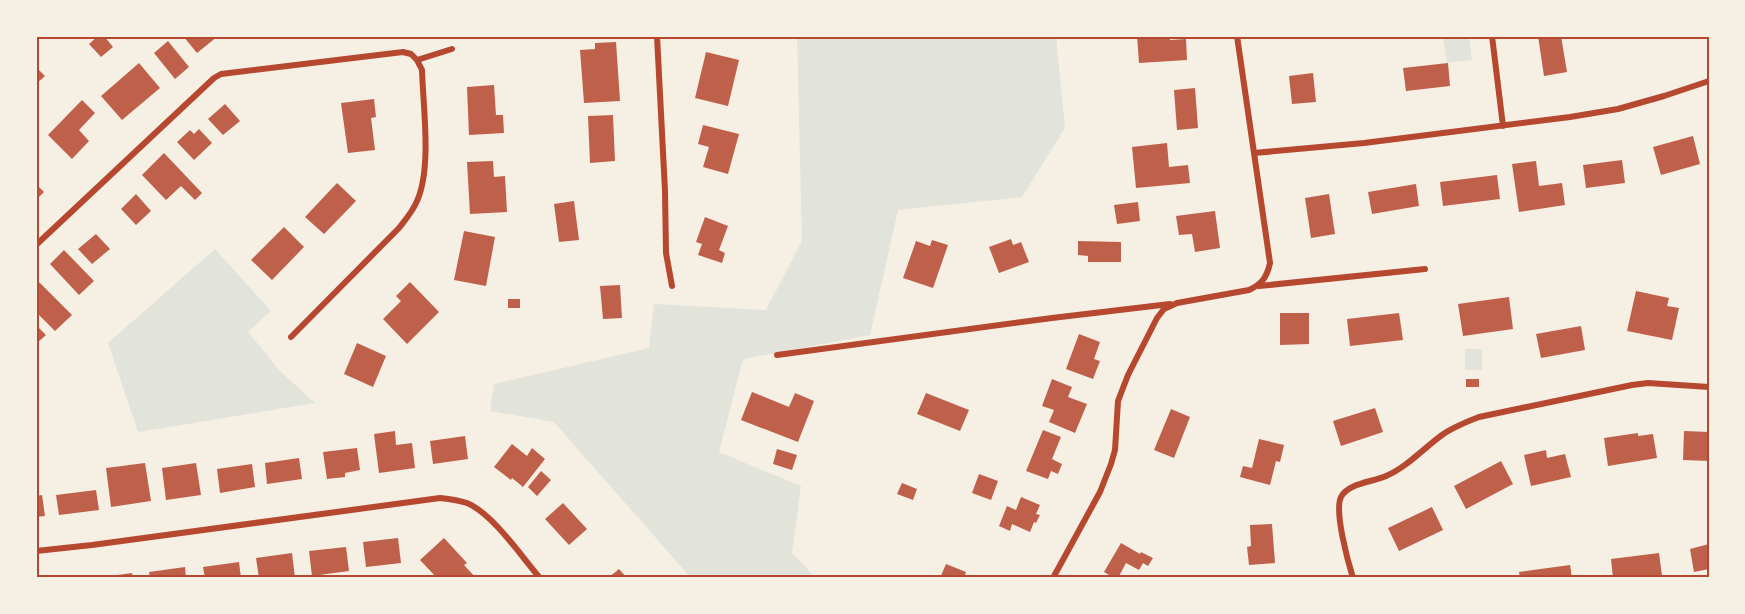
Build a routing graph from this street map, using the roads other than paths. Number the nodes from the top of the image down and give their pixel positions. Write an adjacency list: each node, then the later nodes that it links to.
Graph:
1 (657, 36): 11 (street)
2 (1237, 36): 8 (street)
3 (1492, 36): 7 (street)
4 (452, 49): 5 (street)
5 (417, 60): 9 (street); 14 (street)
6 (1709, 81): 7 (street)
7 (1503, 126): 8 (street)
8 (1254, 153): 12 (street)
9 (36, 245)
10 (1425, 268): 12 (street)
11 (672, 286)
12 (1258, 286): 13 (street)
13 (1177, 303): 15 (street); 19 (street)
14 (291, 337)
15 (777, 356)
16 (1709, 387): 20 (street)
17 (36, 550): 18 (street)
18 (540, 578)
19 (1053, 578)
20 (1353, 578)

